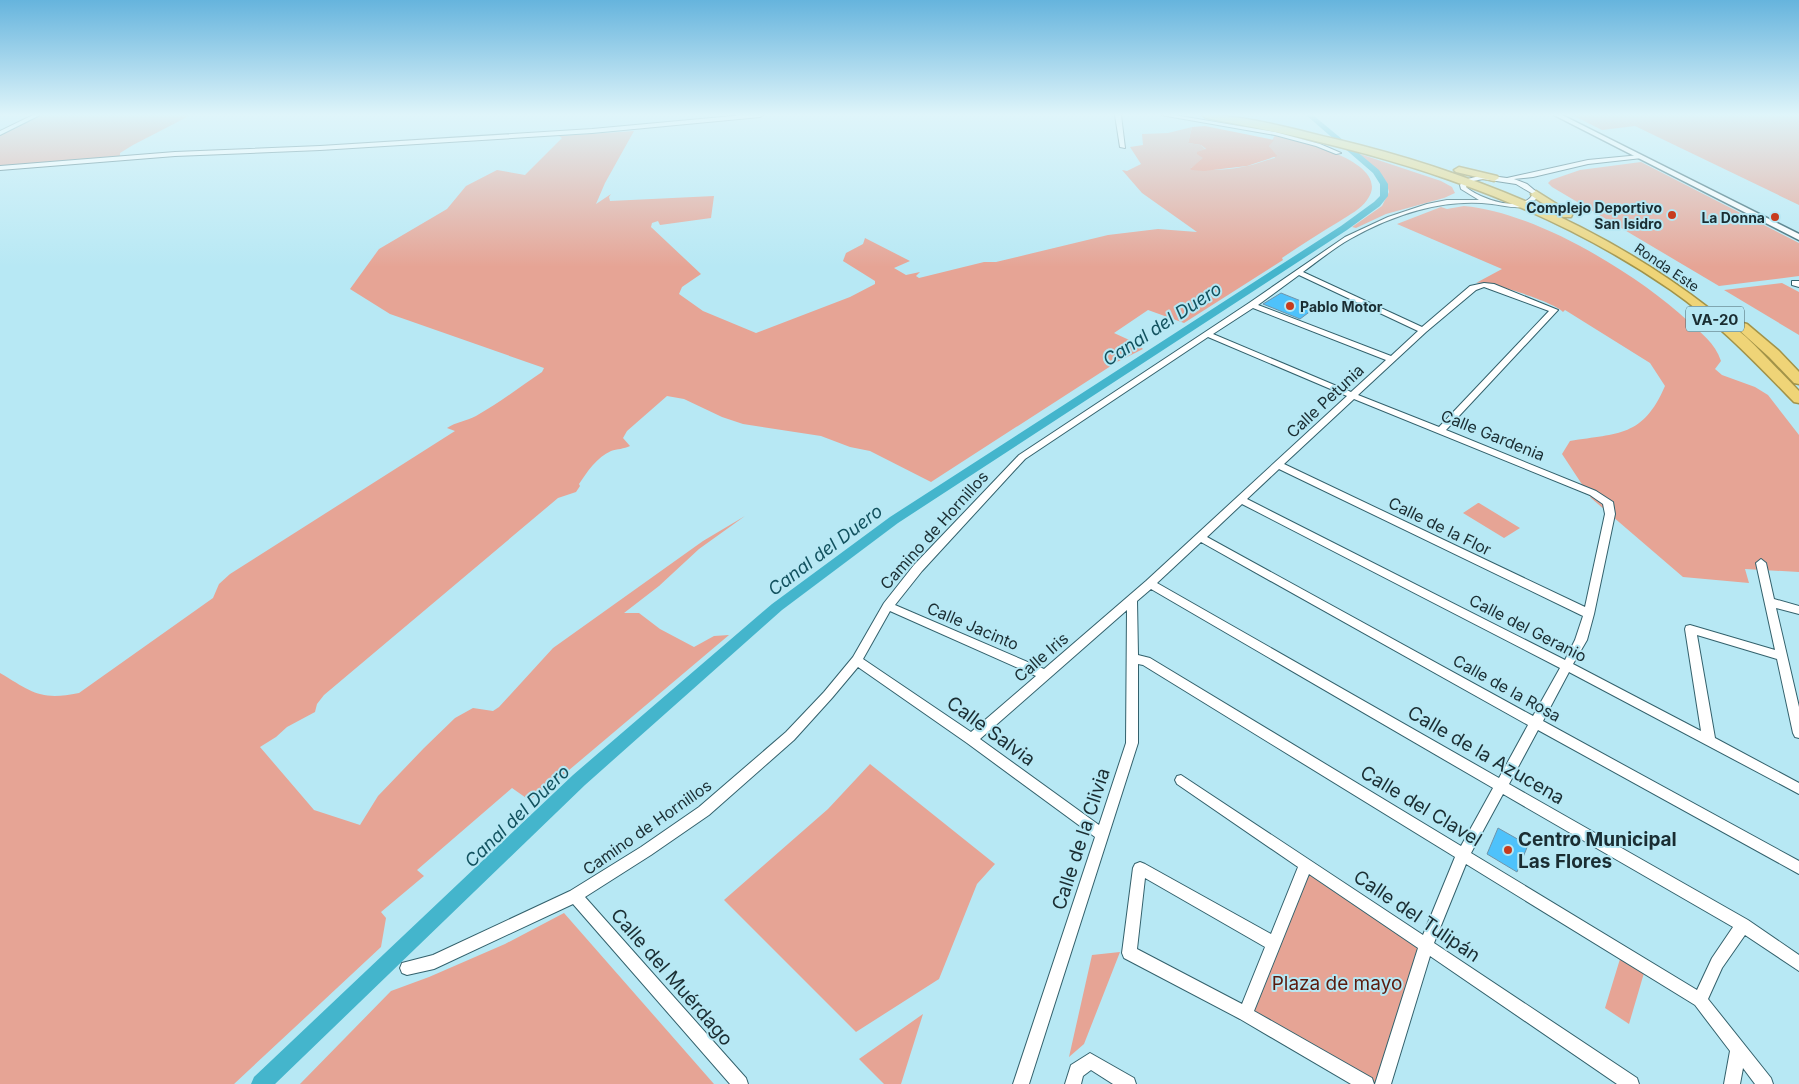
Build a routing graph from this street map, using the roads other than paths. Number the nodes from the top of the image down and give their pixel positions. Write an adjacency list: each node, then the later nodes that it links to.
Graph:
1 (30, 166): 5 (street)
2 (1429, 166): 6 (highway)
3 (1573, 166): 7 (street)
4 (1657, 166): 14 (street)
5 (0, 168)
6 (1437, 168): 8 (highway); 9 (highway, Ronda Este)
7 (1546, 172): 8 (street); 10 (street)
8 (1497, 178): 9 (street); 10 (street)
9 (1467, 185): 10 (highway, Ronda Este / VA-20); 11 (street, Camino de Hornillos); 12 (street)
10 (1531, 198): 12 (street, Camino de Hornillos); 13 (highway, Ronda Este / VA-20); 13 (highway)
11 (1447, 202): 12 (street, Camino de Hornillos); 15 (street, Camino de Hornillos)
12 (1494, 203): 13 (highway)
13 (1576, 226): 20 (highway, Ronda Este / VA-20); 22 (highway, Ronda Este / VA-20)
14 (1799, 237)
15 (1298, 272): 16 (street, Camino de Hornillos); 17 (street)
16 (1252, 305): 18 (street, Camino de Hornillos); 19 (street)
17 (1423, 330): 19 (street, Calle Petunia); 23 (street, Calle Petunia)
18 (1207, 334): 21 (street, Calle Gardenia); 31 (street, Camino de Hornillos)
19 (1392, 359): 21 (street, Calle Petunia)
20 (1799, 380)
21 (1353, 396): 23 (street, Calle Gardenia); 24 (street, Calle Petunia)
22 (1799, 399)
23 (1440, 432): 33 (street, Calle Gardenia)
24 (1278, 465): 25 (street, Calle Petunia); 33 (street, Calle de la Flor)
25 (1240, 499): 26 (street, Calle Petunia); 37 (street, Calle del Geranio)
26 (1199, 537): 28 (street, Calle Petunia); 39 (street, Calle de la Rosa)
27 (1761, 563): 30 (street)
28 (1150, 584): 29 (street, Calle Petunia); 44 (street, Calle de la Azucena)
29 (1132, 598): 35 (street, Calle de la Clivia); 38 (street, Calle Iris)
30 (1770, 602): 32 (street); 34 (street)
31 (888, 606): 36 (street, Camino de Hornillos); 38 (street, Calle Jacinto)
32 (1799, 610)
33 (1589, 614): 37 (street, Calle Gardenia)
34 (1781, 656): 40 (street); 42 (street)
35 (1132, 658): 46 (street, Calle de la Clivia); 47 (street, Calle del Clavel)
36 (857, 660): 41 (street, Calle Salvia); 50 (street, Camino de Hornillos)
37 (1568, 666): 39 (street, Calle Gardenia); 42 (street, Calle del Geranio)
38 (1045, 675): 41 (street, Calle Iris)
39 (1537, 723): 44 (street, Calle Gardenia); 49 (street, Calle de la Rosa)
40 (1799, 733)
41 (971, 740): 46 (street, Calle Salvia)
42 (1709, 741): 45 (street, Calle del Geranio)
43 (1181, 780): 48 (street, Calle del Tulipán)
44 (1500, 786): 47 (street, Calle Gardenia); 51 (street, Calle de la Azucena)
45 (1799, 789)
46 (1103, 835): 60 (street, Calle de la Clivia)
47 (1463, 855): 53 (street, Calle Gardenia); 56 (street, Calle del Clavel)
48 (1306, 865): 52 (street); 53 (street, Calle del Tulipán)
49 (1799, 868)
50 (575, 896): 55 (street, Camino de Hornillos); 59 (street, Calle del Muérdago)
51 (1743, 925): 54 (street, Calle de la Azucena); 56 (street)
52 (1274, 944): 57 (street); 57 (street)
53 (1426, 946): 64 (street, Calle Gardenia); 65 (street, Calle del Tulipán)
54 (1799, 964)
55 (407, 968)
56 (1700, 1000): 58 (street, Calle del Clavel)
57 (1245, 1014): 63 (street)
58 (1738, 1049): 66 (street); 67 (street, Calle del Clavel)
59 (740, 1084)
60 (1021, 1084)
61 (1072, 1084): 62 (street)
62 (1128, 1084)
63 (1366, 1084)
64 (1383, 1084)
65 (1631, 1084)
66 (1732, 1084)
67 (1765, 1084)

